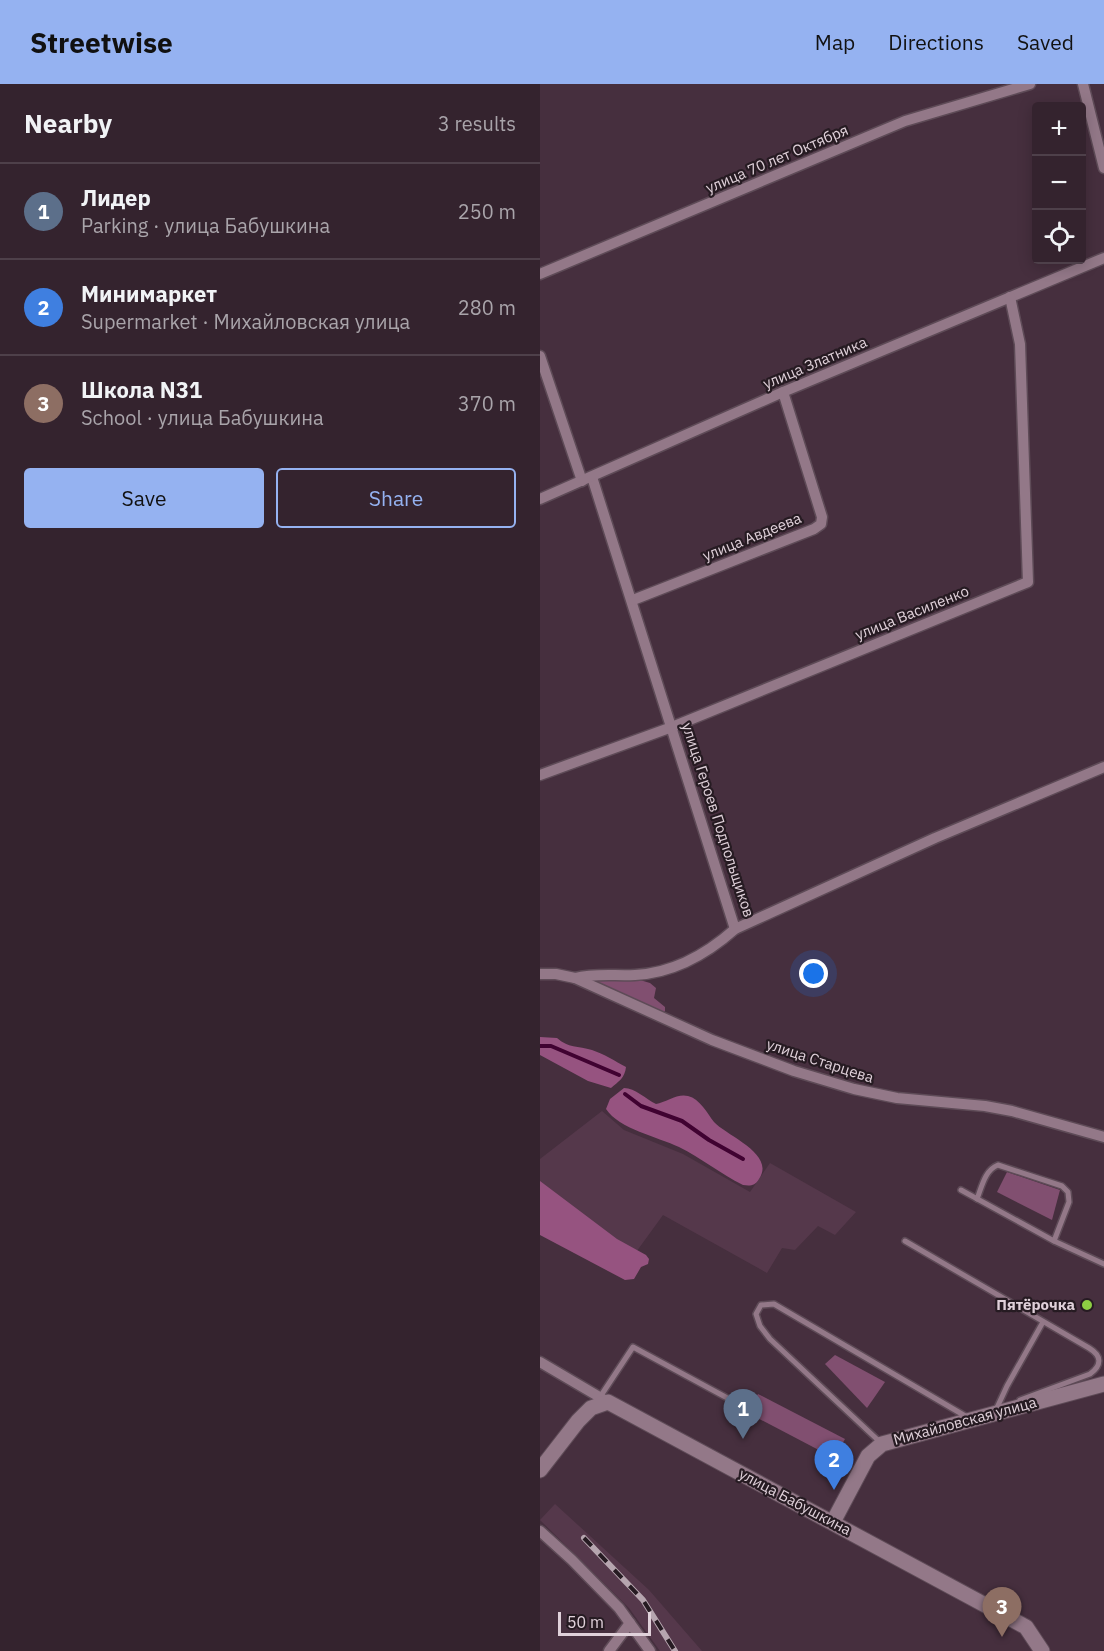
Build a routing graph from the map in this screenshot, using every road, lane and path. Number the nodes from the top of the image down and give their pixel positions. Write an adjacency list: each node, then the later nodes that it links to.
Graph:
1 (1030, 84): 5 (street, улица 70 лет Октября)
2 (1083, 84): 3 (street)
3 (1104, 168)
4 (1104, 258): 6 (street, улица Златника)
5 (540, 273)
6 (1010, 297): 8 (street, улица Златника); 12 (street, улица Василенко)
7 (540, 356): 9 (street, улица Героев Подпольщиков)
8 (783, 392): 9 (street, улица Златника); 11 (street, улица Авдеева)
9 (587, 479): 10 (street, улица Златника); 11 (street, улица Героев Подпольщиков)
10 (540, 499)
11 (633, 600): 12 (street, улица Героев Подпольщиков)
12 (672, 727): 14 (street, улица Василенко); 15 (street, улица Героев Подпольщиков)
13 (1104, 767): 15 (street, улица Героев Подпольщиков)
14 (540, 775)
15 (735, 929): 17 (street)
16 (540, 974): 17 (street, улица Старцева)
17 (574, 978): 18 (street, улица Старцева)
18 (1104, 1137)
19 (961, 1190): 20 (lane)
20 (977, 1199): 22 (lane); 22 (lane)
21 (905, 1241): 24 (lane)
22 (1054, 1241): 23 (lane)
23 (1104, 1264)
24 (1043, 1322): 29 (lane); 29 (lane)
25 (540, 1362): 27 (street, улица Бабушкина)
26 (1104, 1384): 29 (street, Михайловская улица)
27 (604, 1400): 28 (lane); 32 (street); 33 (street, улица Бабушкина)
28 (732, 1400)
29 (995, 1413): 30 (street, Михайловская улица)
30 (971, 1420): 31 (street, Михайловская улица); 31 (lane)
31 (882, 1444): 33 (street, Михайловская улица)
32 (540, 1470)
33 (833, 1522): 38 (street, улица Бабушкина)
34 (540, 1532): 35 (street)
35 (630, 1623): 36 (street); 37 (street)
36 (609, 1651)
37 (650, 1651)
38 (1042, 1651)

